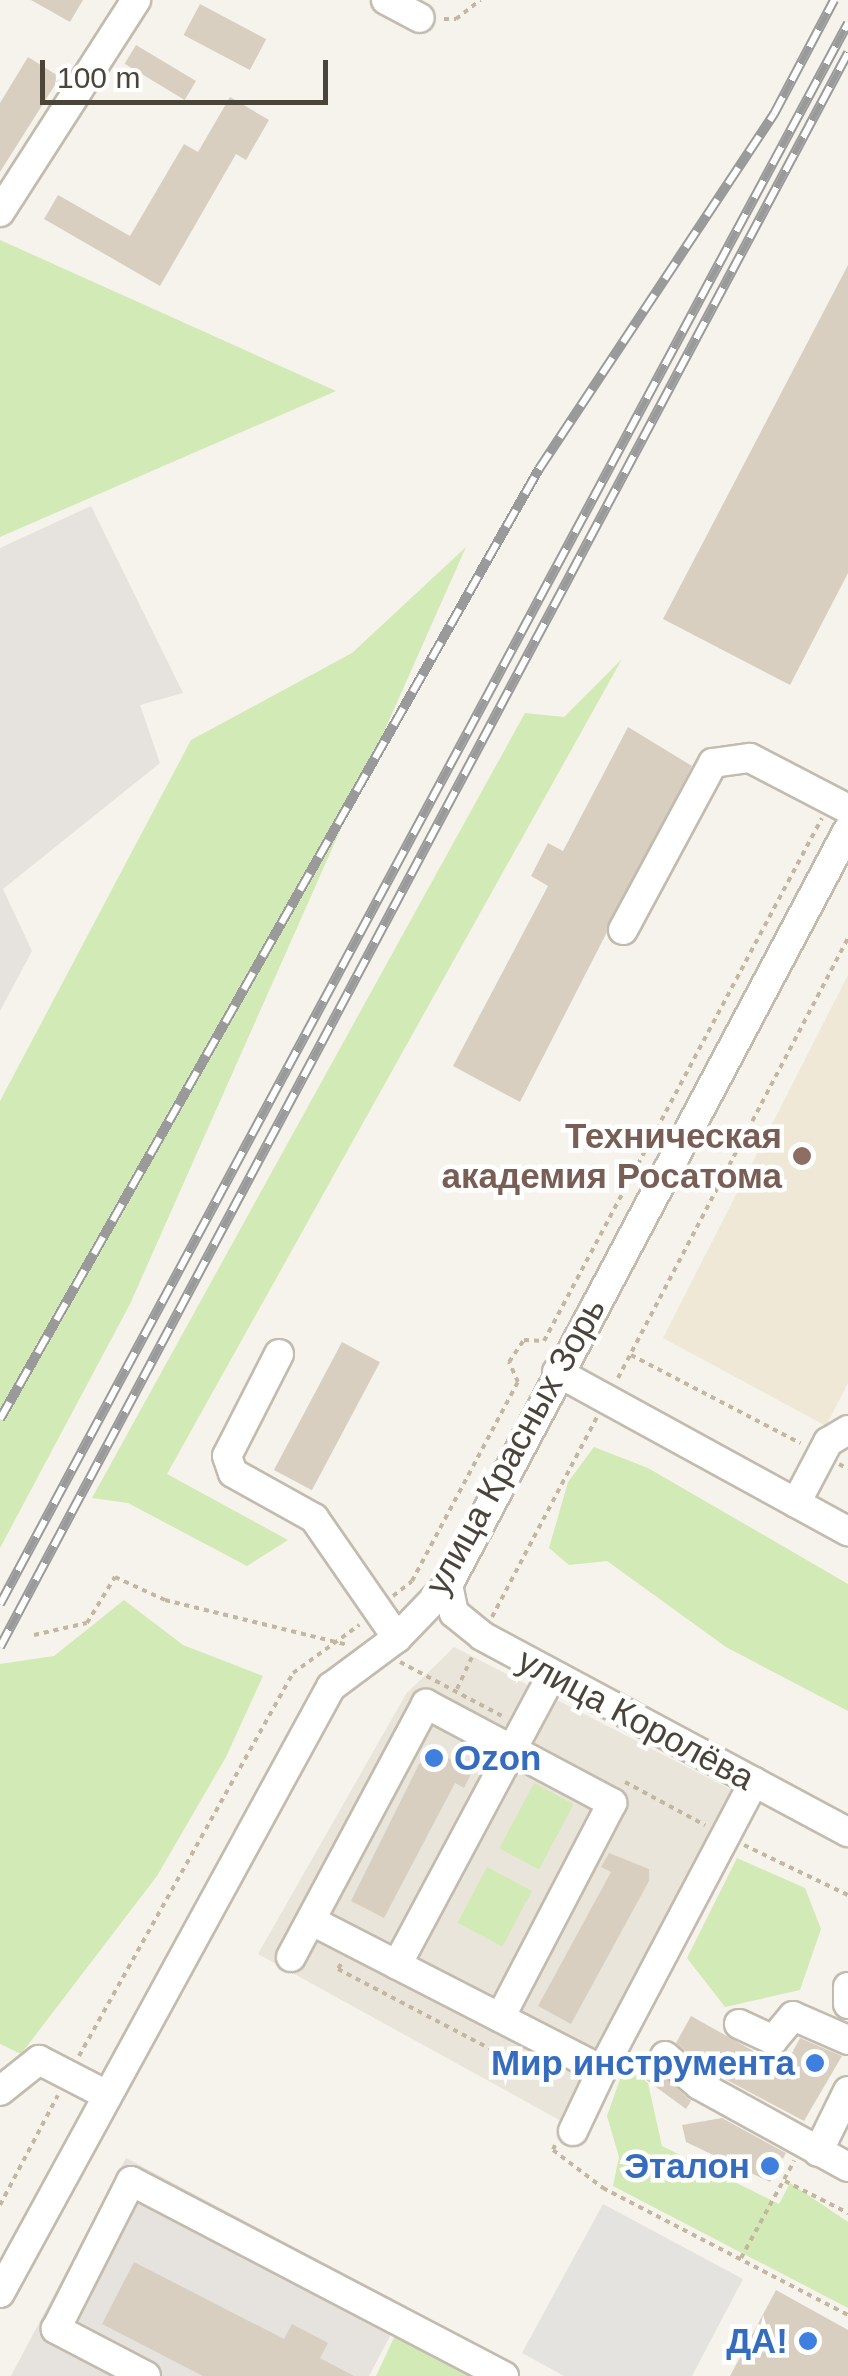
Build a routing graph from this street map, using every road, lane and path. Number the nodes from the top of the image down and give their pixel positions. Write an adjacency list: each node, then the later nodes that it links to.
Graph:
1 (136, 0): 5 (street)
2 (386, 0): 4 (street)
3 (480, 0): 4 (path)
4 (420, 18)
5 (0, 212)
6 (839, 805): 8 (street); 21 (path)
7 (848, 830): 12 (street, улица Красных Зорь)
8 (623, 930)
9 (848, 938): 11 (path)
10 (279, 1354): 21 (street)
11 (631, 1355): 13 (path); 15 (path)
12 (557, 1372): 13 (street); 19 (street, улица Красных Зорь)
13 (605, 1402): 17 (street); 23 (path)
14 (848, 1430): 15 (street)
15 (821, 1455): 16 (path); 17 (street)
16 (848, 1470)
17 (796, 1503): 18 (street)
18 (848, 1531)
19 (448, 1585): 23 (street, улица Королёва); 24 (street, улица Красных Зорь)
20 (190, 1602): 22 (path)
21 (376, 1608): 24 (street); 42 (path)
22 (34, 1635)
23 (482, 1636): 25 (street, улица Королёва); 26 (path)
24 (397, 1638): 45 (street, улица Красных Зорь)
25 (551, 1676): 27 (street); 28 (street, улица Королёва)
26 (457, 1689)
27 (512, 1750): 30 (street); 33 (street); 36 (street)
28 (754, 1782): 29 (street, улица Королёва); 41 (street)
29 (848, 1832)
30 (312, 1922): 31 (street); 32 (street)
31 (352, 1942): 33 (street); 39 (path)
32 (291, 1957)
33 (397, 1965): 36 (street)
34 (848, 1988): 35 (street)
35 (848, 2004)
36 (500, 2018): 39 (street)
37 (739, 2024): 38 (street)
38 (848, 2040)
39 (553, 2044): 41 (street)
40 (665, 2056): 47 (street)
41 (602, 2070): 46 (street)
42 (68, 2075): 44 (street); 45 (street); 50 (path)
43 (848, 2091): 47 (street)
44 (0, 2092)
45 (106, 2094): 53 (street, улица Красных Зорь)
46 (567, 2132): 52 (path)
47 (811, 2148): 48 (street); 49 (path)
48 (848, 2166)
49 (784, 2180): 51 (path); 52 (path)
50 (0, 2205)
51 (848, 2212)
52 (740, 2259): 54 (path)
53 (0, 2294)
54 (848, 2315)
55 (146, 2376): 56 (street)
56 (504, 2376)

